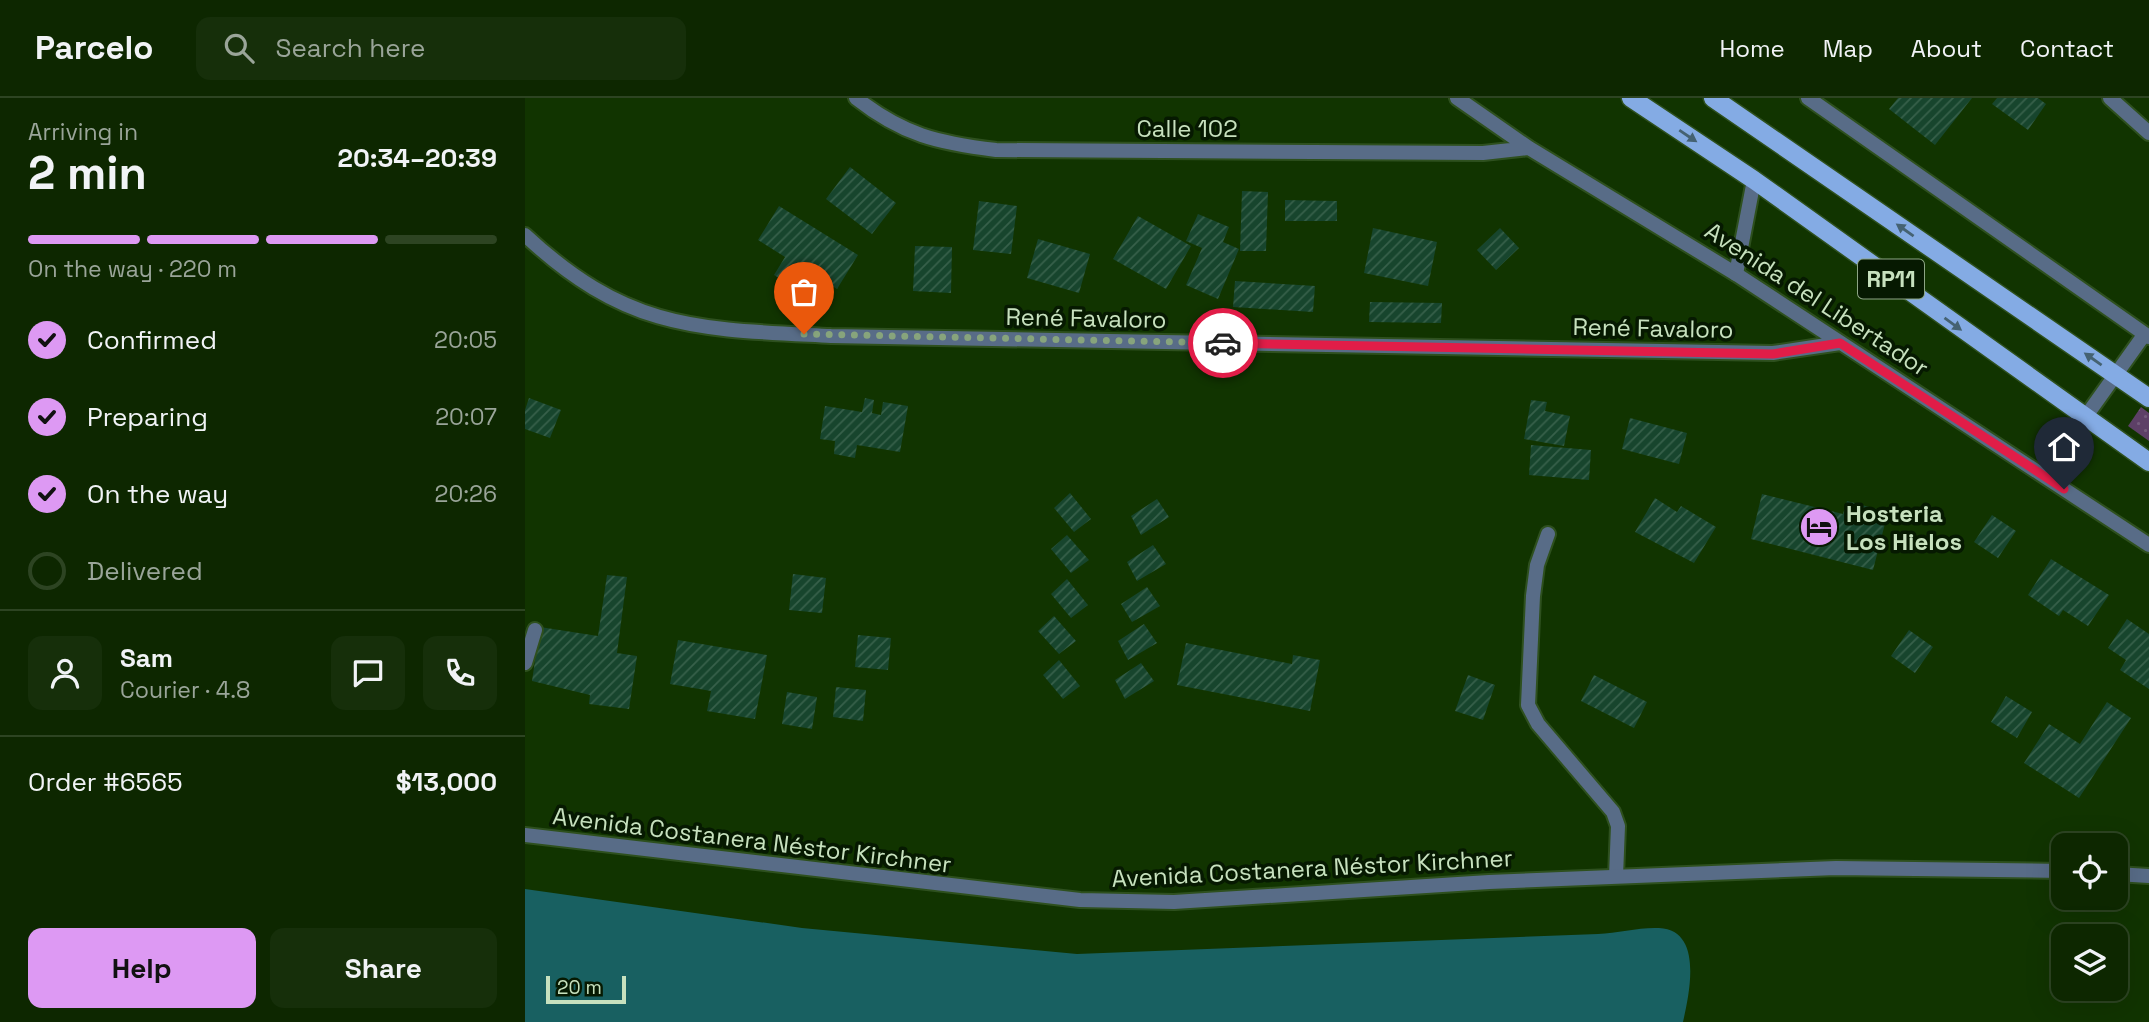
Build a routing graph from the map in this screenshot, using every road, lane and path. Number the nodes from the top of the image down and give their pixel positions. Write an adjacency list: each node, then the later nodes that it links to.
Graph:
1 (856, 98): 8 (street, Calle 102)
2 (1457, 98): 8 (street, Avenida del Libertador)
3 (1631, 98): 9 (main road, RP11, one-way to 9)
4 (1713, 98): 14 (main road, RP11, one-way to 4)
5 (1808, 98): 12 (street)
6 (2110, 98): 7 (street)
7 (2149, 133)
8 (1529, 148): 11 (street, Avenida del Libertador)
9 (1754, 180): 11 (street); 16 (main road, RP11, one-way to 16)
10 (525, 235): 13 (street, René Favaloro)
11 (1736, 274): 13 (street, Avenida del Libertador)
12 (2146, 336): 14 (street)
13 (1840, 343): 19 (street, Avenida del Libertador)
14 (2115, 374): 15 (main road, RP11); 16 (street)
15 (2149, 398)
16 (2084, 419): 17 (main road, RP11)
17 (2149, 462)
18 (1548, 534): 25 (street)
19 (2149, 545)
20 (534, 630): 21 (street)
21 (525, 663)
22 (525, 835): 25 (street, Avenida Costanera Néstor Kirchner)
23 (2051, 871): 25 (street, Avenida Costanera Néstor Kirchner)
24 (2128, 875): 26 (street)
25 (1616, 876)
26 (2149, 876)

